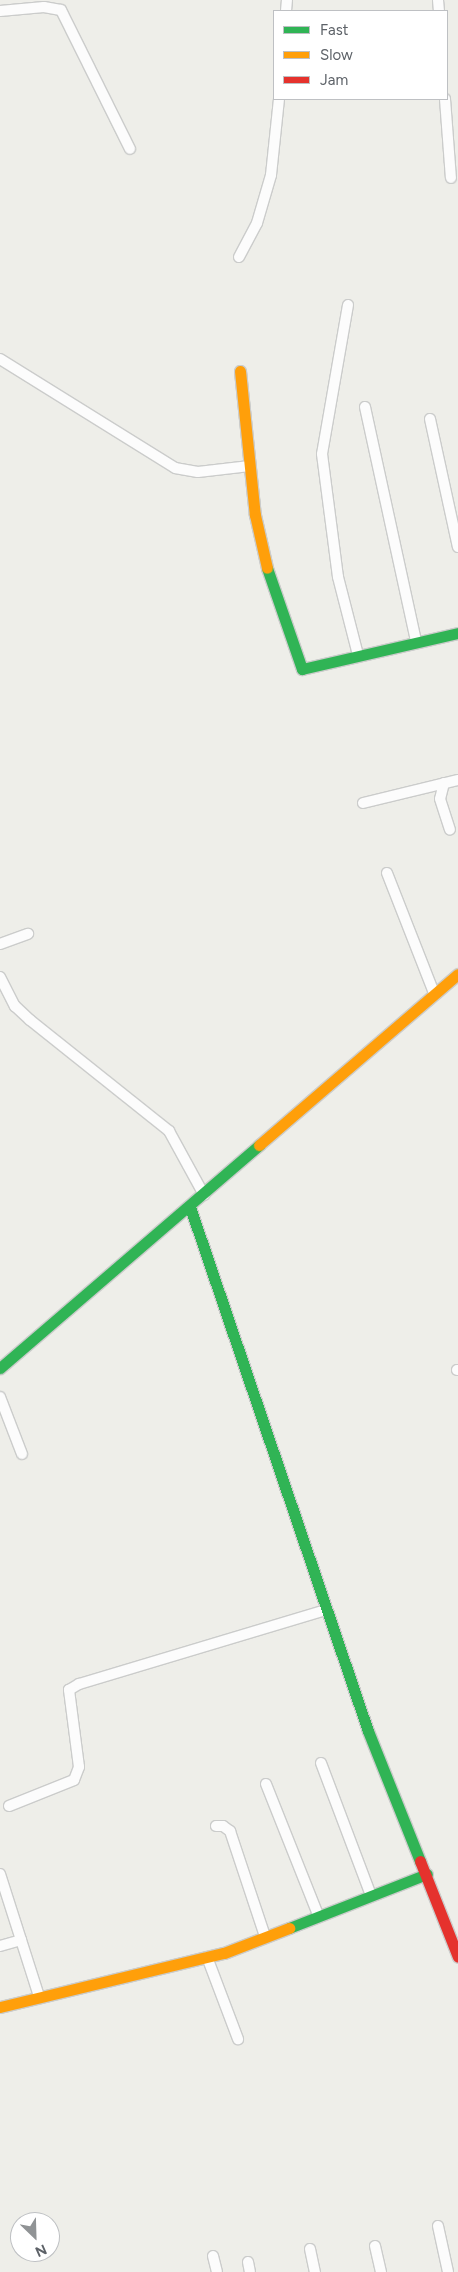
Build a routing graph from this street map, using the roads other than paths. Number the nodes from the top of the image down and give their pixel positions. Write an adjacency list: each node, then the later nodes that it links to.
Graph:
1 (0, 11): 4 (street)
2 (279, 100): 6 (street)
3 (444, 100): 5 (street)
4 (130, 149)
5 (451, 178)
6 (239, 257)
7 (348, 304): 16 (street)
8 (0, 358): 12 (street)
9 (240, 371): 12 (street)
10 (365, 407): 15 (street)
11 (430, 419): 13 (street)
12 (250, 466): 16 (street)
13 (458, 547)
14 (458, 633): 15 (street)
15 (416, 642): 16 (street)
16 (358, 655)
17 (458, 780): 18 (street)
18 (444, 783): 19 (street); 20 (street)
19 (363, 804)
20 (450, 829)
21 (387, 873): 26 (street)
22 (28, 934): 23 (street)
23 (0, 944)
24 (458, 974): 26 (street)
25 (0, 977): 27 (street)
26 (434, 993): 27 (street)
27 (204, 1195): 28 (street)
28 (190, 1207): 29 (street); 32 (street)
29 (0, 1368)
30 (0, 1397): 31 (street)
31 (22, 1454)
32 (325, 1610): 35 (street); 38 (street)
33 (321, 1763): 39 (street)
34 (266, 1784): 40 (street)
35 (9, 1806)
36 (216, 1826): 41 (street)
37 (0, 1874): 42 (street)
38 (427, 1874): 39 (street); 45 (street)
39 (371, 1895): 40 (street)
40 (318, 1915): 41 (street)
41 (265, 1936): 44 (street)
42 (21, 1940): 43 (street); 46 (street)
43 (0, 1946)
44 (207, 1957): 46 (street); 48 (street)
45 (458, 1958)
46 (39, 1996): 47 (street)
47 (0, 2006)
48 (238, 2039)
49 (438, 2226): 56 (street)
50 (375, 2246): 55 (street)
51 (310, 2249): 54 (street)
52 (213, 2256): 53 (street)
53 (217, 2272)
54 (315, 2272)
55 (381, 2272)
56 (448, 2272)

